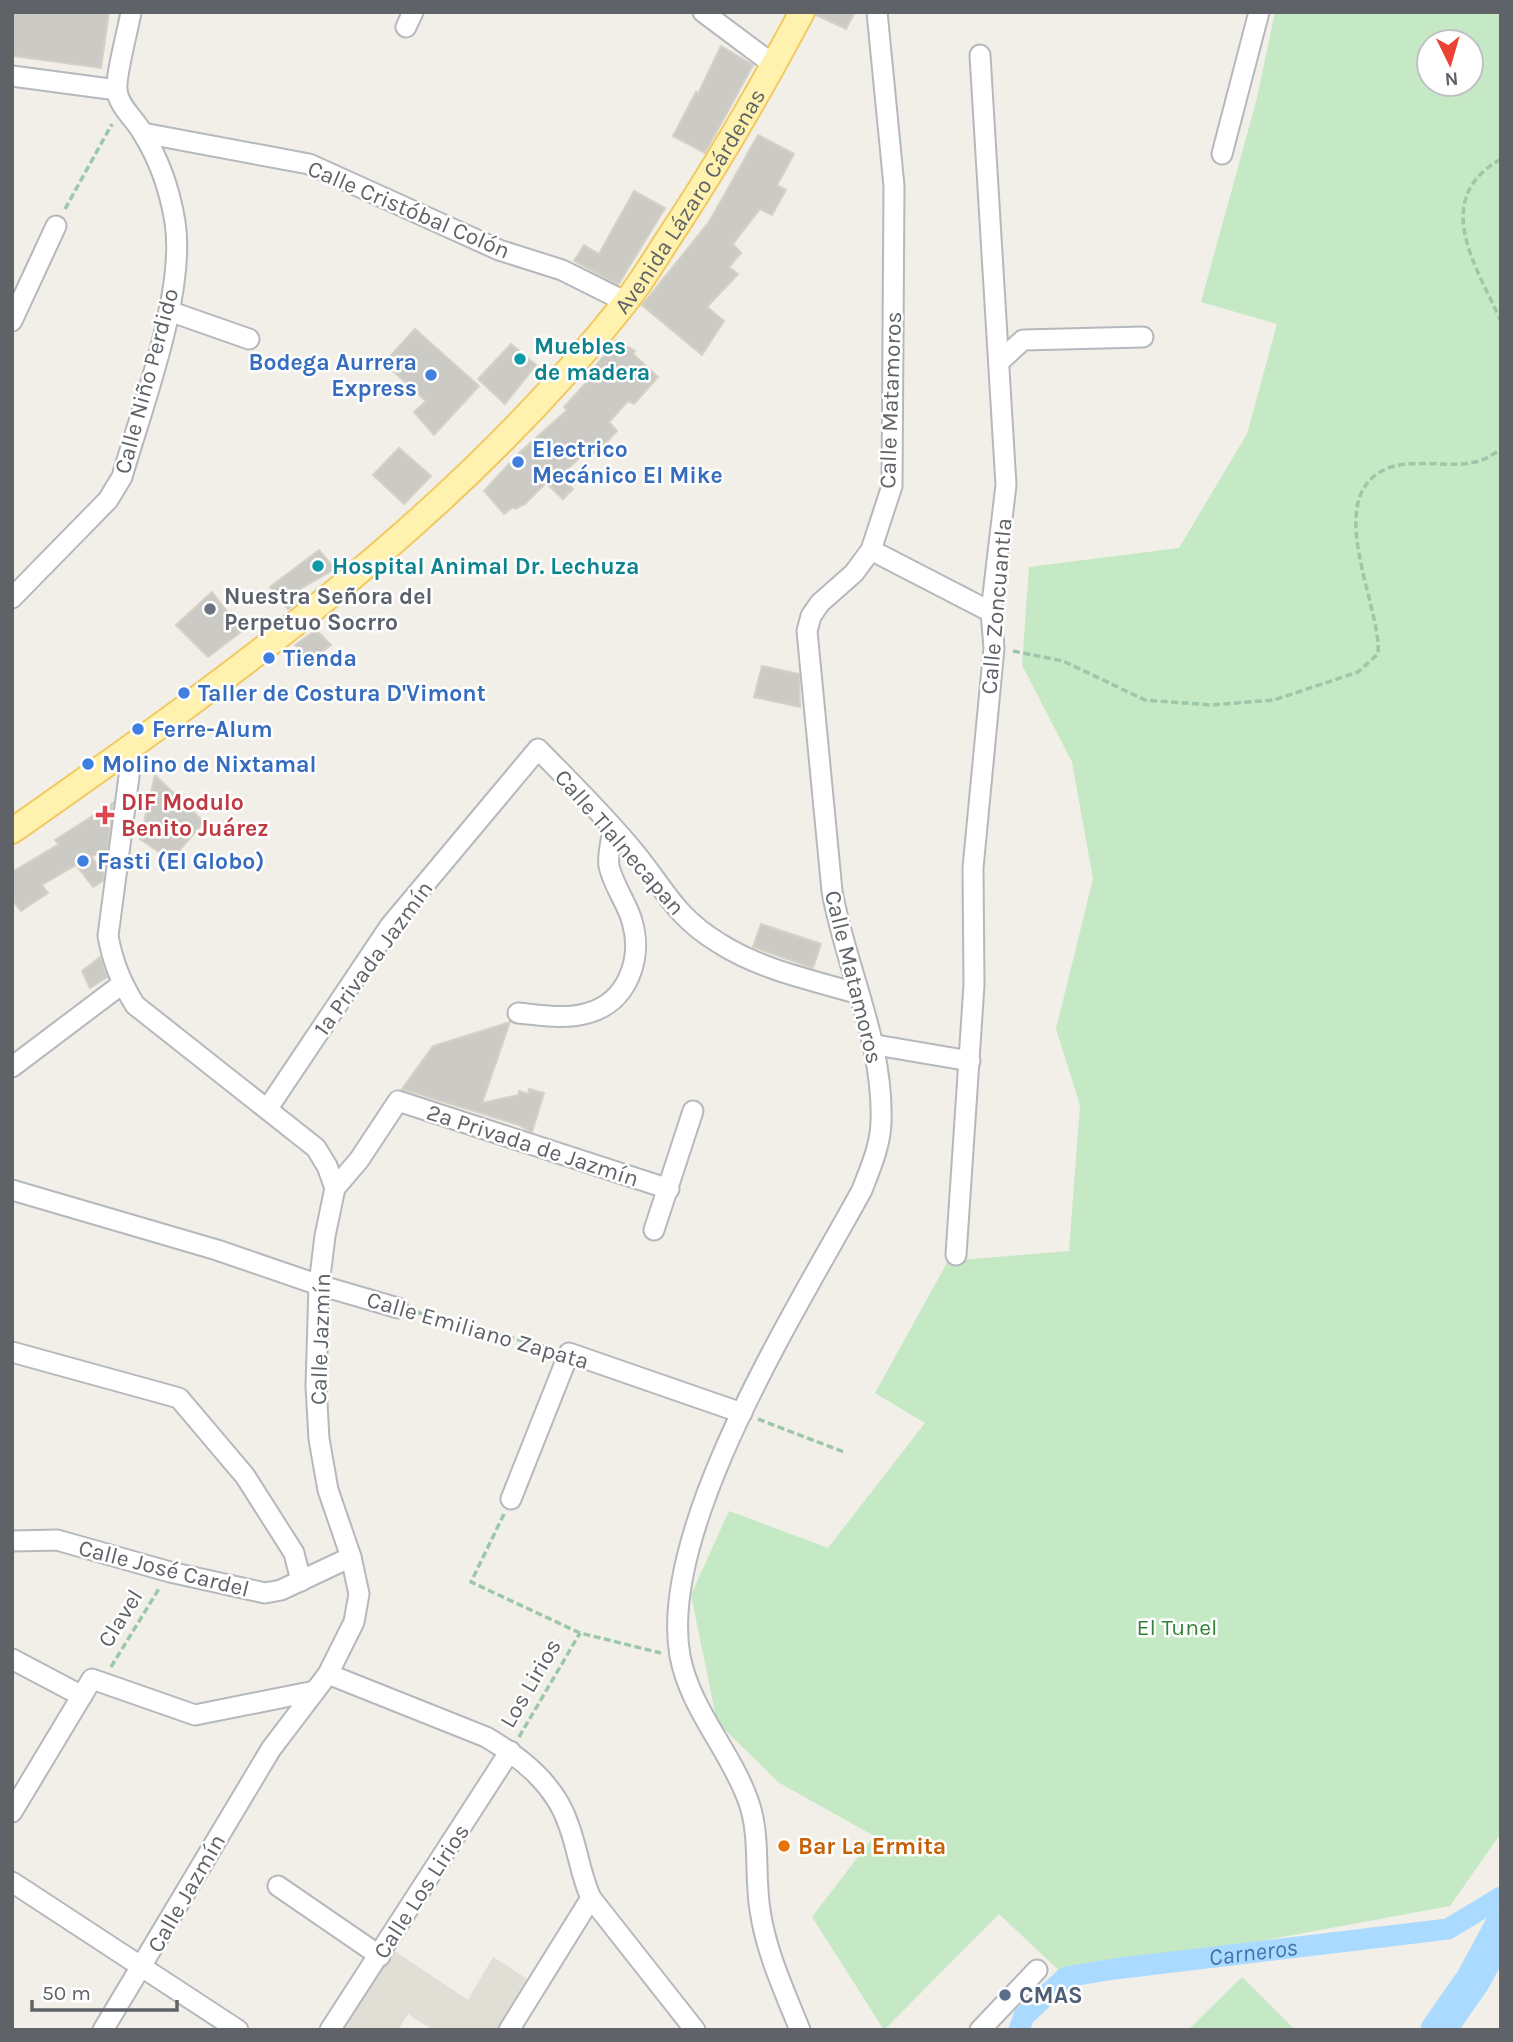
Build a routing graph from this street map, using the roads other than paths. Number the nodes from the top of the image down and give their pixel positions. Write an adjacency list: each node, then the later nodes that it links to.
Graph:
1 (131, 12): 9 (street)
2 (703, 12): 7 (street)
3 (802, 12): 7 (main road, Avenida Lázaro Cárdenas)
4 (877, 12): 19 (street, Calle Matamoros)
5 (1259, 12): 11 (street)
6 (980, 55): 18 (street, Calle Zoncuantla)
7 (774, 65): 13 (main road, Avenida Lázaro Cárdenas)
8 (12, 76): 9 (street)
9 (120, 97): 10 (street, Calle Niño Perdido)
10 (143, 132): 13 (street, Calle Cristóbal Colón); 14 (street, Calle Niño Perdido)
11 (1222, 154)
12 (56, 226): 15 (street)
13 (626, 302): 22 (main road, Avenida Lázaro Cárdenas)
14 (169, 312): 17 (street); 20 (street, Calle Niño Perdido)
15 (12, 321)
16 (1143, 337): 18 (street)
17 (249, 340)
18 (999, 362): 21 (street, Calle Zoncuantla)
19 (871, 551): 21 (street); 27 (street, Calle Matamoros)
20 (12, 598)
21 (991, 612): 30 (street, Calle Zoncuantla)
22 (133, 746): 25 (main road, Avenida Lázaro Cárdenas); 26 (street)
23 (538, 749): 24 (street, Calle Tlalnecapan); 32 (street, 1a Privada Jazmín)
24 (613, 828): 27 (street, Calle Tlalnecapan); 28 (street)
25 (12, 831)
26 (122, 984): 31 (street); 32 (street)
27 (859, 994): 29 (street, Calle Matamoros)
28 (518, 1013)
29 (876, 1045): 30 (street); 42 (street, Calle Matamoros)
30 (970, 1061): 38 (street, Calle Zoncuantla)
31 (12, 1067)
32 (268, 1108): 34 (street)
33 (693, 1111): 35 (street)
34 (335, 1188): 35 (street, 2a Privada de Jazmín); 39 (street, Calle Jazmín)
35 (669, 1189): 37 (street)
36 (12, 1190): 39 (street, Calle Emiliano Zapata)
37 (654, 1230)
38 (956, 1255)
39 (319, 1285): 40 (street, Calle Emiliano Zapata); 45 (street, Calle Jazmín)
40 (398, 1308)
41 (12, 1353): 46 (street)
42 (741, 1413): 43 (street, Calle Emiliano Zapata); 64 (street, Calle Matamoros)
43 (511, 1499)
44 (12, 1541): 46 (street, Calle José Cardel)
45 (351, 1557): 46 (street, Calle José Cardel); 48 (street, Calle Jazmín)
46 (301, 1581)
47 (12, 1659): 49 (street)
48 (328, 1674): 50 (street, Calle Jazmín); 51 (street)
49 (91, 1686): 50 (street); 52 (street)
50 (315, 1691): 57 (street, Calle Jazmín)
51 (510, 1751): 55 (street); 56 (street, Calle Los Lirios)
52 (12, 1812)
53 (12, 1882): 57 (street)
54 (278, 1886): 56 (street)
55 (591, 1898): 62 (street); 63 (street)
56 (380, 1956): 61 (street, Calle Los Lirios)
57 (143, 1966): 59 (street, Calle Jazmín); 60 (street)
58 (1037, 1970): 65 (street)
59 (103, 2030)
60 (238, 2030)
61 (330, 2030)
62 (509, 2030)
63 (695, 2030)
64 (800, 2030)
65 (980, 2030)

